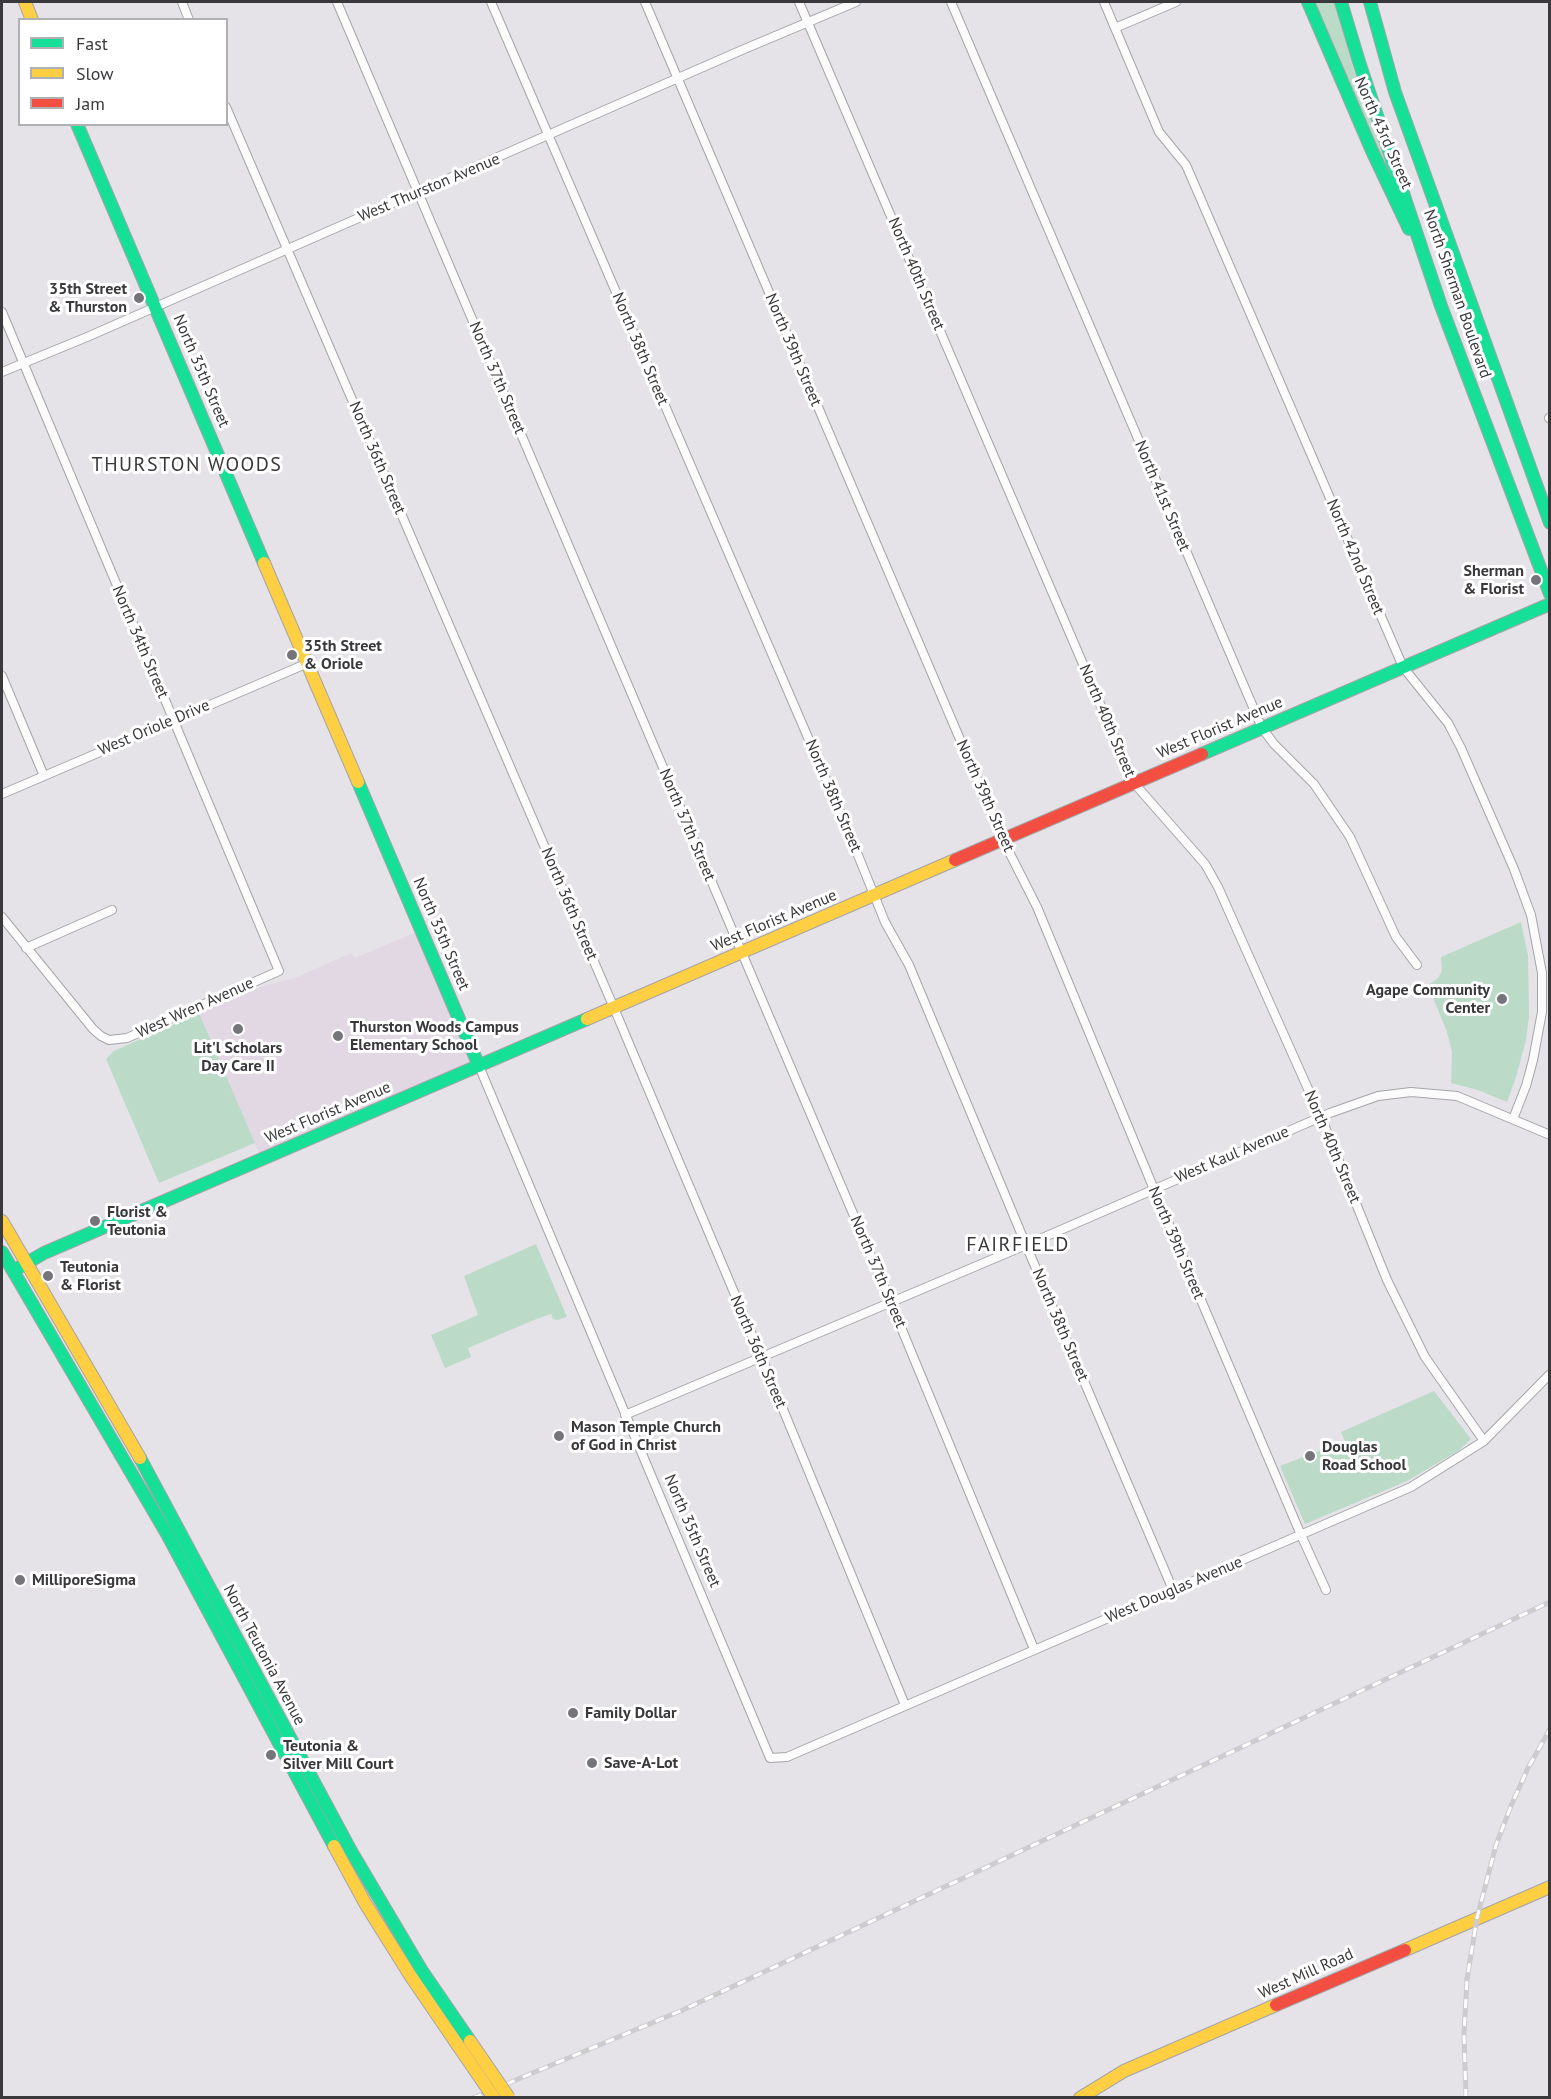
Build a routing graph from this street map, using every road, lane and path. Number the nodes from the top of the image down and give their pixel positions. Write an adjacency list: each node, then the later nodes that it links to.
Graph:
1 (24, 2): 14 (main road)
2 (182, 2): 15 (street)
3 (337, 2): 22 (street, North 37th Street)
4 (491, 2): 21 (street, North 38th Street)
5 (645, 2): 18 (street, North 39th Street)
6 (800, 2): 16 (street, North 40th Street)
7 (856, 2): 16 (street, West Thurston Avenue)
8 (951, 2): 36 (street, North 41st Street)
9 (1104, 2): 17 (street, North 42nd Street)
10 (1176, 2): 17 (street)
11 (1308, 2): 24 (main road, North 43rd Street)
12 (1341, 2): 24 (main road, North Sherman Boulevard)
13 (1370, 2): 29 (main road, North Sherman Boulevard)
14 (31, 18)
15 (188, 18)
16 (808, 22): 18 (street, West Thurston Avenue); 38 (street, North 40th Street)
17 (1115, 28): 33 (street, North 42nd Street)
18 (678, 78): 21 (street, West Thurston Avenue); 40 (street, North 39th Street)
19 (228, 112): 23 (street, North 36th Street)
20 (79, 126): 25 (main road, North 35th Street)
21 (548, 136): 22 (street, West Thurston Avenue); 41 (street, North 38th Street)
22 (418, 193): 23 (street, West Thurston Avenue); 45 (street, North 37th Street)
23 (287, 249): 25 (street, West Thurston Avenue); 48 (street, North 36th Street)
24 (1432, 276): 30 (main road, North Sherman Boulevard)
25 (156, 307): 27 (street, West Thurston Avenue); 32 (main road, North 35th Street)
26 (2, 312): 27 (street, North 34th Street)
27 (24, 364): 28 (street, West Thurston Avenue); 35 (street, North 34th Street)
28 (2, 372)
29 (1550, 523)
30 (1550, 594)
31 (1550, 604): 33 (main road, West Florist Avenue)
32 (308, 663): 35 (street, West Oriole Drive); 49 (main road, North 35th Street)
33 (1402, 667): 36 (main road, West Florist Avenue); 51 (street, North 42nd Street)
34 (2, 676): 37 (street)
35 (173, 720): 37 (street, West Oriole Drive); 47 (street, North 34th Street)
36 (1262, 728): 38 (main road, West Florist Avenue); 46 (street, North 41st Street)
37 (44, 776): 39 (street, West Oriole Drive)
38 (1134, 783): 40 (main road, West Florist Avenue); 50 (street, North 40th Street)
39 (2, 794)
40 (1004, 840): 41 (main road, West Florist Avenue); 53 (street, North 39th Street)
41 (874, 896): 45 (main road, West Florist Avenue); 55 (street, North 38th Street)
42 (112, 910): 44 (street)
43 (2, 917): 44 (street)
44 (26, 948): 47 (street, West Wren Avenue)
45 (741, 953): 48 (main road, West Florist Avenue); 59 (street, North 37th Street)
46 (1417, 965)
47 (279, 971)
48 (614, 1008): 49 (main road, West Florist Avenue); 60 (street, North 36th Street)
49 (479, 1066): 57 (main road, West Florist Avenue); 62 (street, North 35th Street)
50 (1320, 1117): 51 (street, West Kaul Avenue); 53 (street, West Kaul Avenue); 63 (street, North 40th Street)
51 (1514, 1119): 52 (street, West Kaul Avenue)
52 (1550, 1135)
53 (1153, 1189): 55 (street, West Kaul Avenue); 64 (street, North 39th Street)
54 (2, 1221): 57 (main road, North Teutonia Avenue)
55 (1026, 1245): 59 (street, West Kaul Avenue); 65 (street, North 38th Street)
56 (2, 1252): 58 (main road, North Teutonia Avenue)
57 (27, 1263): 58 (main road, West Florist Avenue); 72 (main road, North Teutonia Avenue, bridge)
58 (13, 1270): 71 (main road, North Teutonia Avenue, bridge)
59 (891, 1302): 60 (street, West Kaul Avenue); 67 (street, North 37th Street)
60 (762, 1358): 62 (street, West Kaul Avenue); 68 (street, North 36th Street)
61 (1550, 1374): 63 (street, West Douglas Avenue)
62 (625, 1415): 69 (street, North 35th Street)
63 (1484, 1441): 64 (street, West Douglas Avenue)
64 (1301, 1535): 65 (street, West Douglas Avenue); 66 (street, North 39th Street)
65 (1173, 1590): 67 (street, West Douglas Avenue)
66 (1326, 1590)
67 (1034, 1649): 68 (street, West Douglas Avenue)
68 (905, 1705): 69 (street, West Douglas Avenue)
69 (770, 1758)
70 (1550, 1887): 73 (main road, West Mill Road)
71 (494, 2097)
72 (509, 2097)
73 (1080, 2097)

